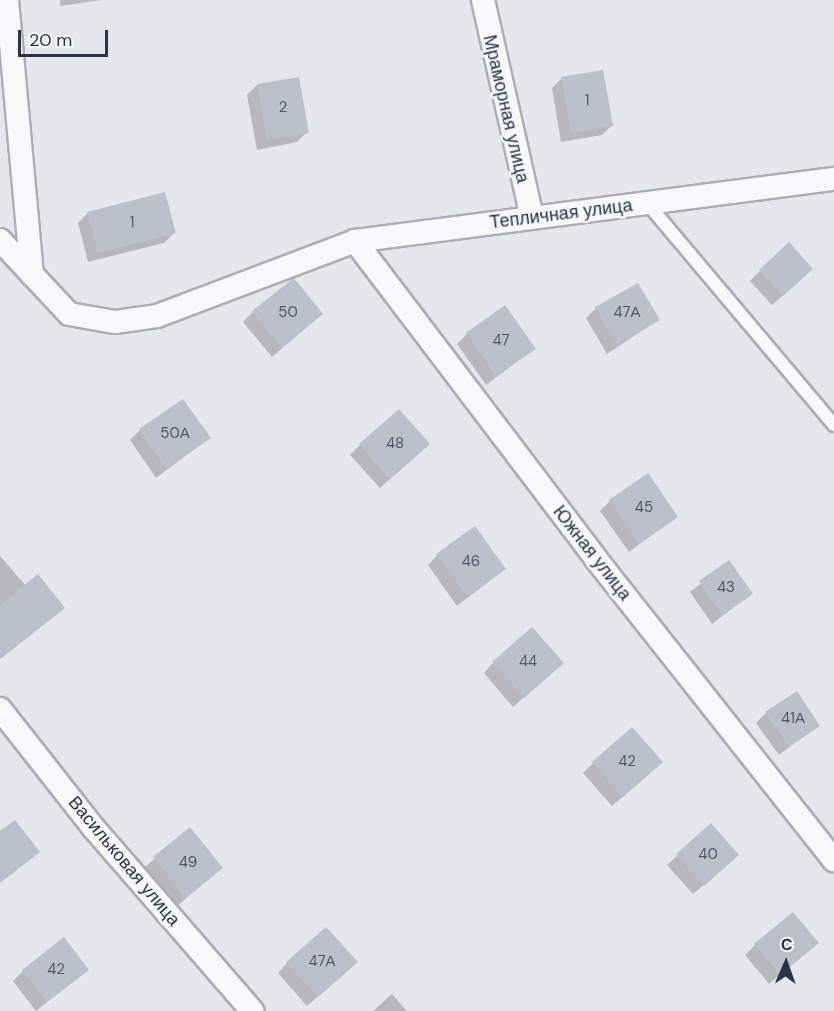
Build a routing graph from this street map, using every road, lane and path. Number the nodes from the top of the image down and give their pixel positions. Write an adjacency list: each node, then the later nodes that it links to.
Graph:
1 (7, 0): 8 (street)
2 (483, 0): 5 (street, Мраморная улица)
3 (834, 179): 4 (street, Тепличная улица)
4 (647, 203): 5 (street, Тепличная улица); 9 (lane)
5 (531, 218): 7 (street, Тепличная улица)
6 (0, 240): 8 (street, Тепличная улица)
7 (355, 241): 8 (street, Тепличная улица); 11 (street, Южная улица)
8 (32, 275)
9 (834, 425)
10 (0, 709): 12 (street, Васильковая улица)
11 (834, 860)
12 (252, 1011)

